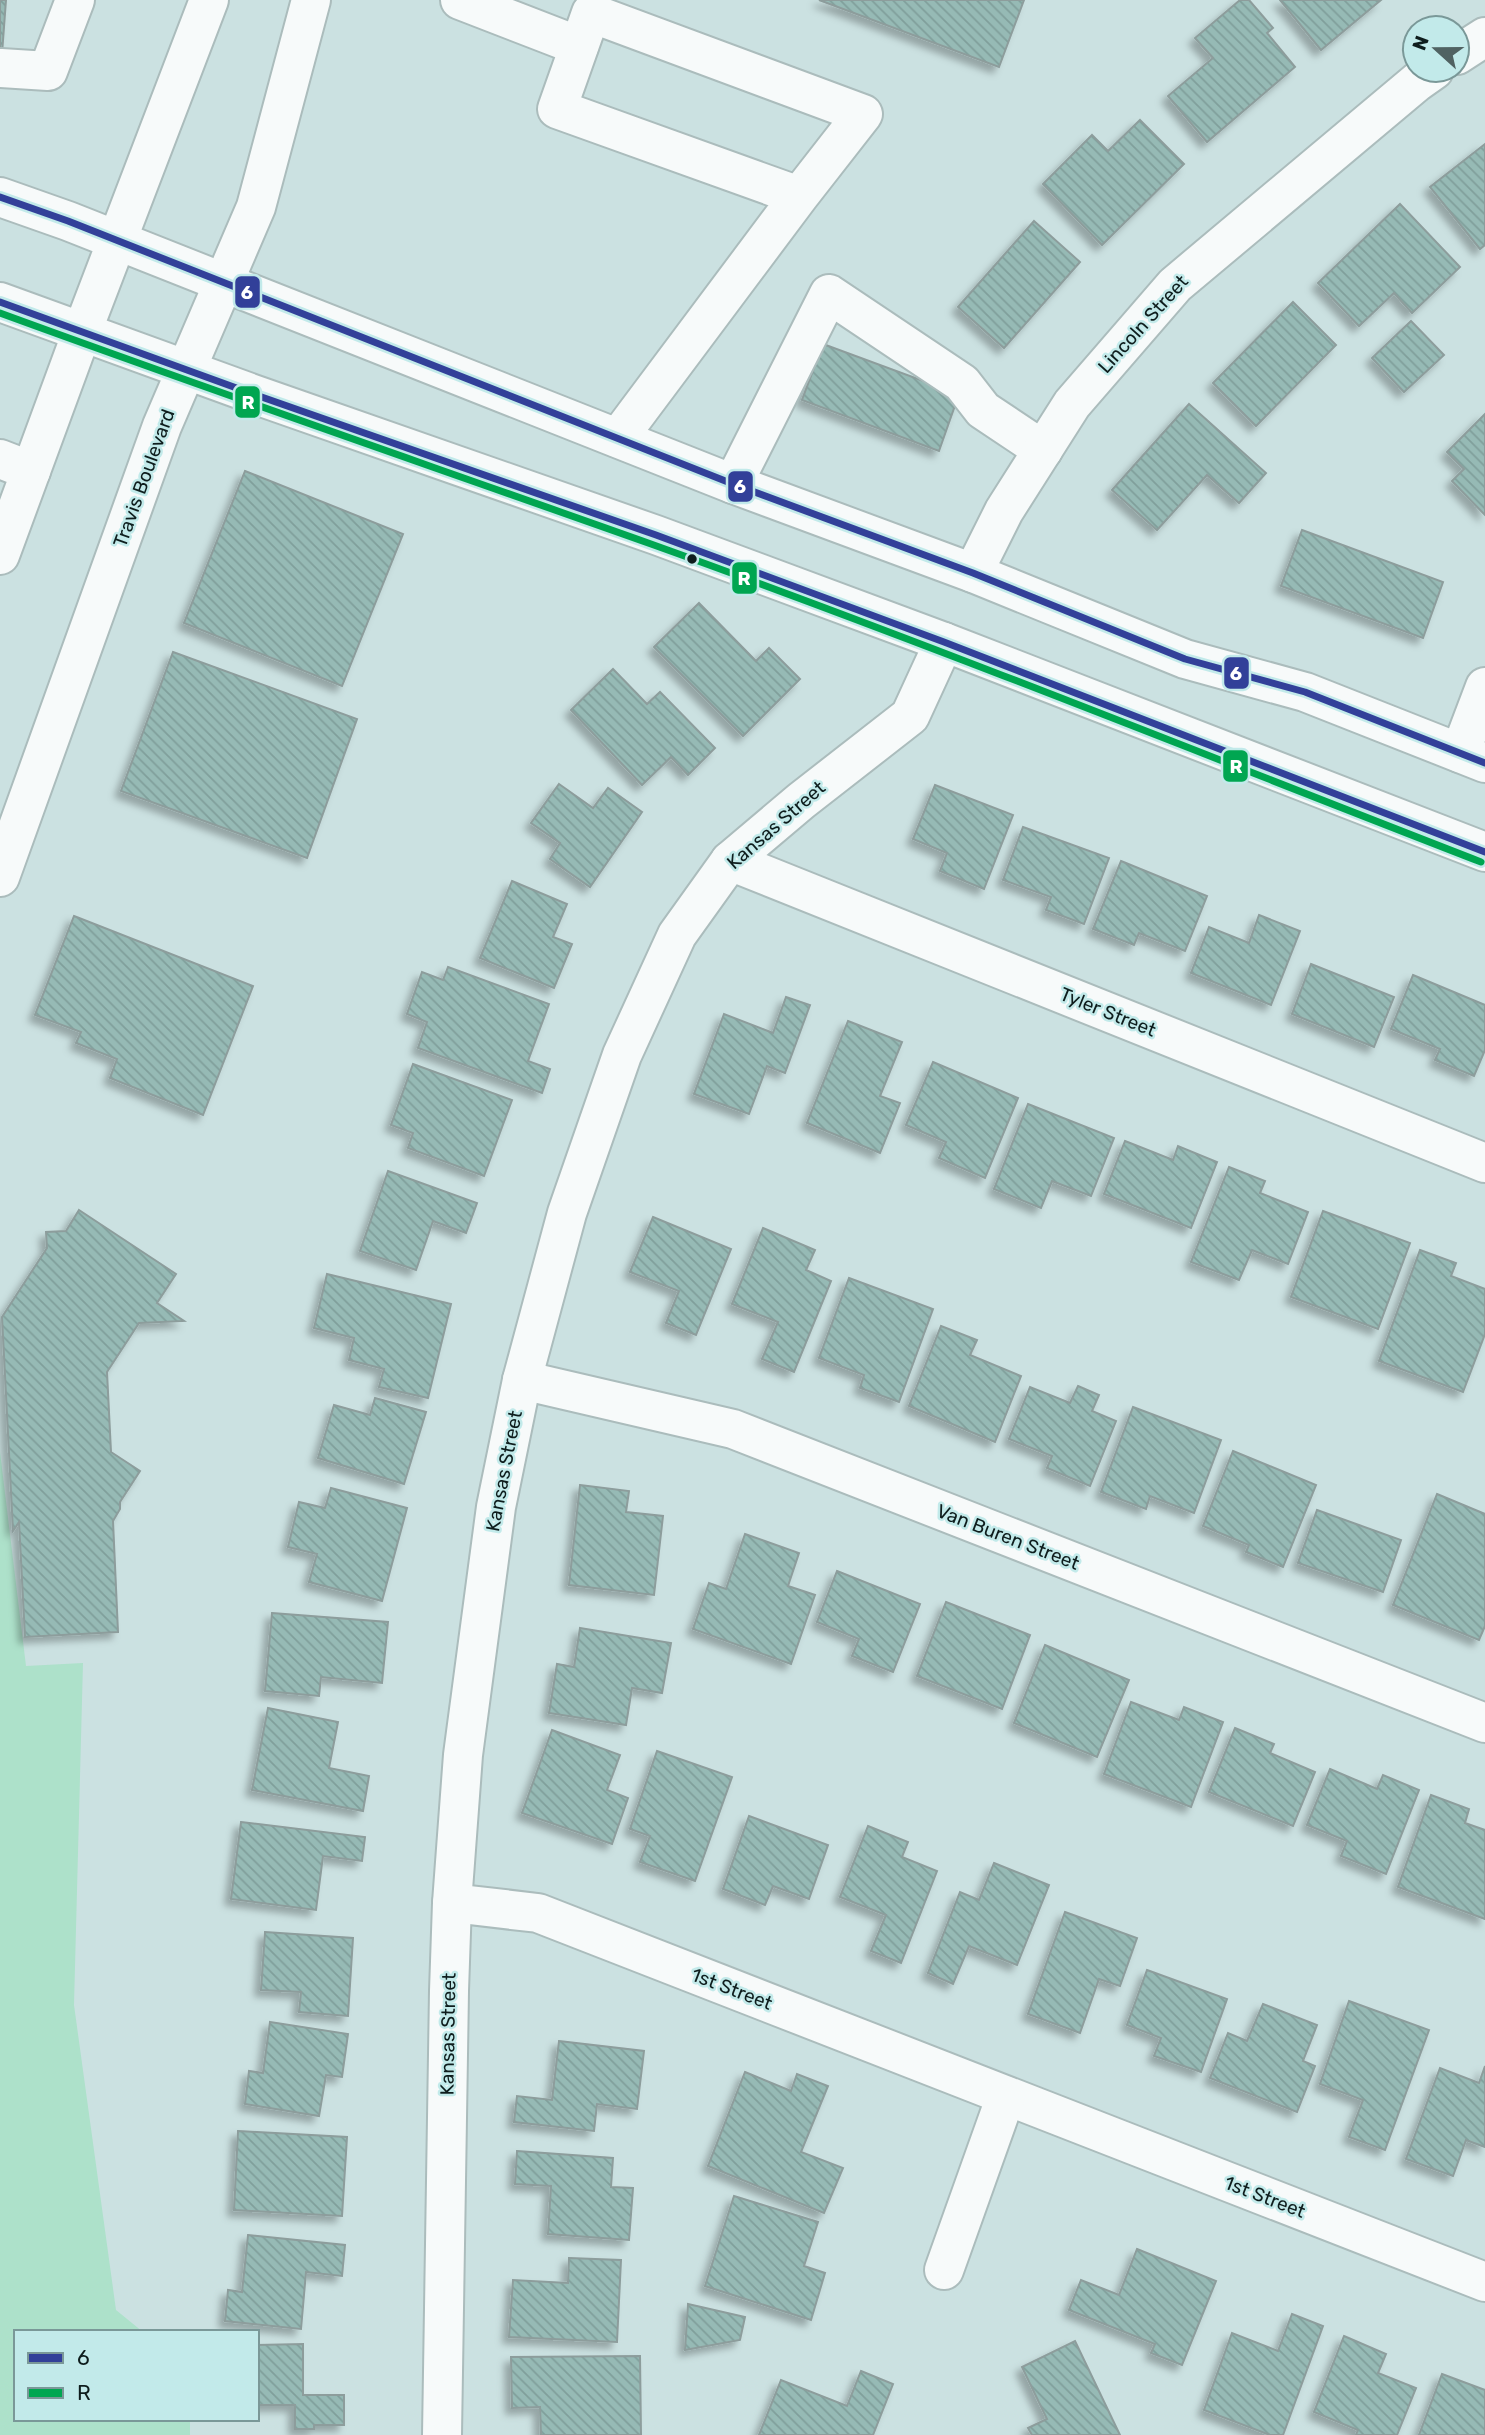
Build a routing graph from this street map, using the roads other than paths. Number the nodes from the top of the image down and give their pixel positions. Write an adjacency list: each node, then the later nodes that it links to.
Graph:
1 (75, 0): 6 (street)
2 (209, 0): 10 (street)
3 (311, 0): 11 (street, Travis Boulevard)
4 (460, 0): 5 (street)
5 (579, 46): 8 (street); 8 (street)
6 (1, 68)
7 (1414, 84): 16 (street, Lincoln Street)
8 (799, 195): 15 (street)
9 (0, 197): 10 (street)
10 (116, 241): 11 (street); 13 (street)
11 (223, 283): 14 (street, Travis Boulevard); 15 (street)
12 (0, 302): 13 (street)
13 (82, 332): 14 (street); 17 (street)
14 (186, 369): 21 (street); 26 (street, Travis Boulevard)
15 (618, 438): 18 (street)
16 (1043, 450): 18 (street); 20 (street, Lincoln Street)
17 (15, 465): 19 (street)
18 (733, 484): 20 (street)
19 (0, 555)
20 (973, 573): 23 (street)
21 (944, 642): 24 (street); 25 (street, Kansas Street)
22 (1485, 687): 23 (street)
23 (1472, 758)
24 (1485, 852)
25 (730, 861): 27 (street, Tyler Street); 28 (street, Kansas Street)
26 (0, 877)
27 (1485, 1163)
28 (522, 1380): 29 (street, Van Buren Street); 30 (street, Kansas Street)
29 (1485, 1723)
30 (452, 1903): 31 (street, 1st Street); 34 (street, Kansas Street)
31 (1006, 2096): 32 (street); 33 (street, 1st Street)
32 (944, 2270)
33 (1485, 2282)
34 (442, 2435)

